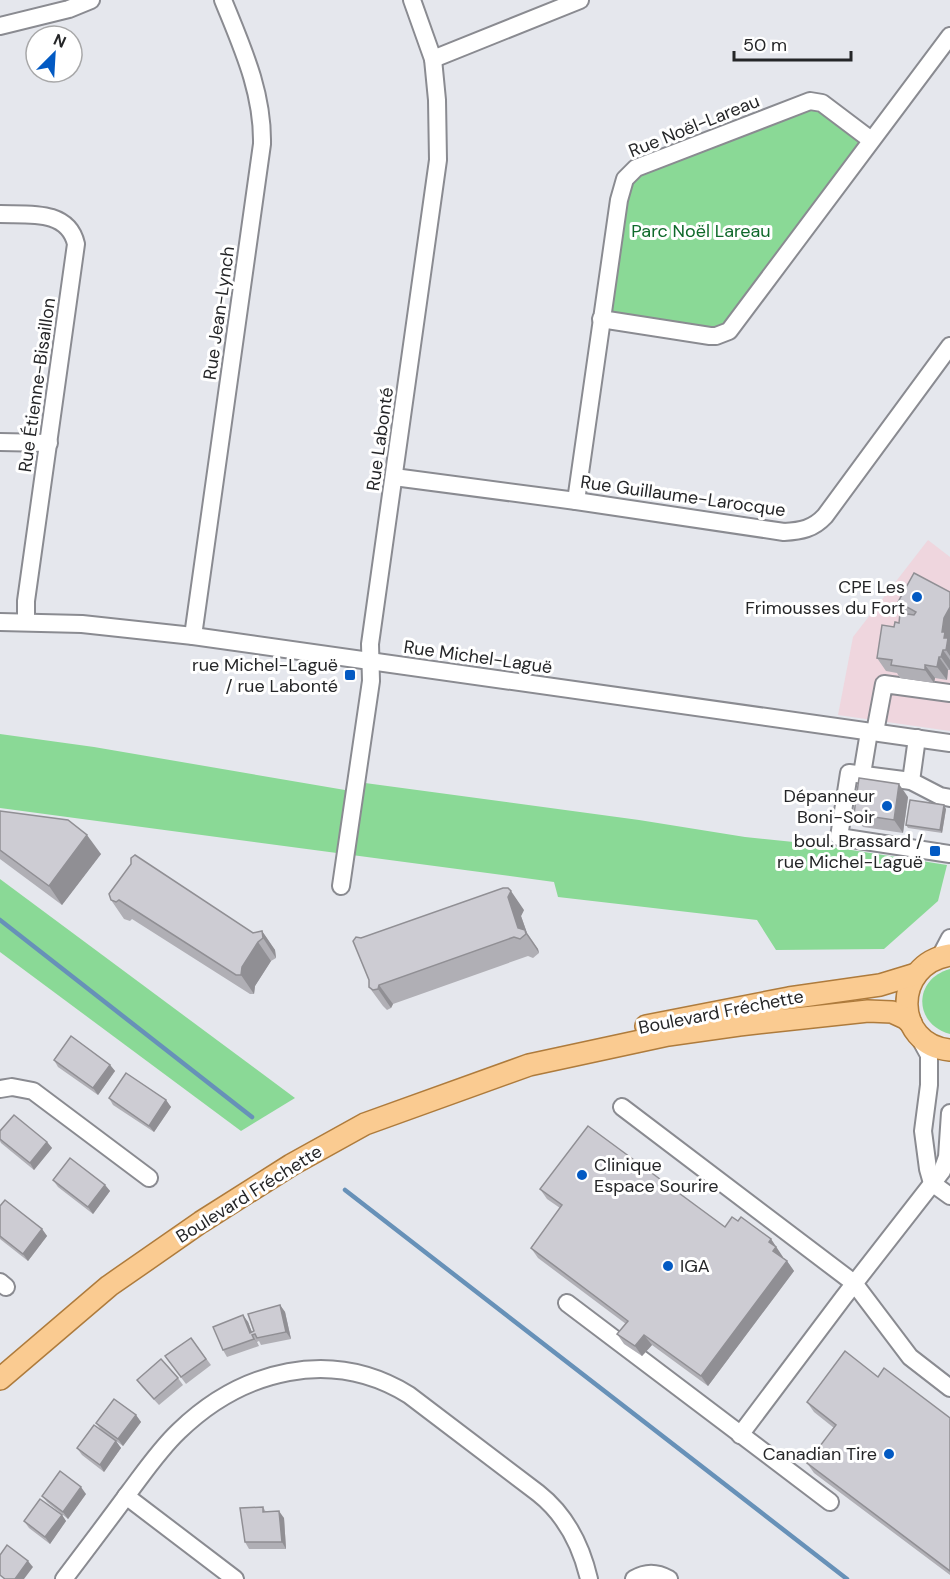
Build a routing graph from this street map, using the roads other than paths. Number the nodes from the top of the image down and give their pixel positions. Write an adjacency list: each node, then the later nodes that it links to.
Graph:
1 (91, 0): 5 (street)
2 (223, 0): 18 (street, Rue Jean-Lynch)
3 (412, 0): 7 (street, Rue Labonté)
4 (580, 0): 7 (street)
5 (0, 26)
6 (950, 36): 8 (street)
7 (433, 59): 14 (street, Rue Labonté)
8 (871, 140): 10 (street); 10 (street, Rue Noël-Lareau)
9 (0, 214): 13 (street, Rue Étienne-Bisaillon)
10 (601, 319): 15 (street, Rue Noël-Lareau)
11 (950, 346): 15 (street, Rue Guillaume-Larocque)
12 (0, 442): 13 (street)
13 (49, 443): 17 (street, Rue Étienne-Bisaillon)
14 (394, 477): 15 (street, Rue Guillaume-Larocque); 19 (street, Rue Labonté)
15 (576, 501)
16 (0, 622): 17 (street, Rue Michel-Laguë)
17 (26, 622): 18 (street, Rue Michel-Laguë)
18 (193, 636): 19 (street, Rue Michel-Laguë)
19 (370, 662): 21 (street, Rue Michel-Laguë); 28 (street, Rue Labonté)
20 (950, 693): 21 (street)
21 (872, 732): 22 (street, Rue Michel-Laguë); 24 (street)
22 (917, 738): 23 (street, Rue Michel-Laguë); 25 (street)
23 (950, 743)
24 (862, 774): 25 (street); 27 (street)
25 (911, 781): 26 (street)
26 (950, 798)
27 (950, 854)
28 (341, 886)
29 (950, 938): 30 (street)
30 (945, 956): 31 (main road, Boulevard Fréchette)
31 (916, 974): 32 (main road); 34 (main road, Boulevard Fréchette)
32 (914, 1028): 33 (main road, Boulevard Fréchette); 34 (main road, Boulevard Fréchette); 39 (street)
33 (950, 1050)
34 (529, 1065): 43 (main road, Boulevard Fréchette)
35 (0, 1089): 38 (street)
36 (622, 1107): 41 (street)
37 (950, 1113): 39 (street)
38 (149, 1178)
39 (932, 1183): 40 (street); 41 (street)
40 (950, 1196)
41 (854, 1283): 44 (street); 45 (street)
42 (567, 1303): 45 (street)
43 (0, 1379)
44 (950, 1388)
45 (740, 1435): 47 (street)
46 (126, 1496): 48 (street); 49 (street); 50 (street)
47 (830, 1502)
48 (64, 1579)
49 (235, 1579)
50 (589, 1579)
51 (634, 1579): 52 (street)
52 (669, 1579)

